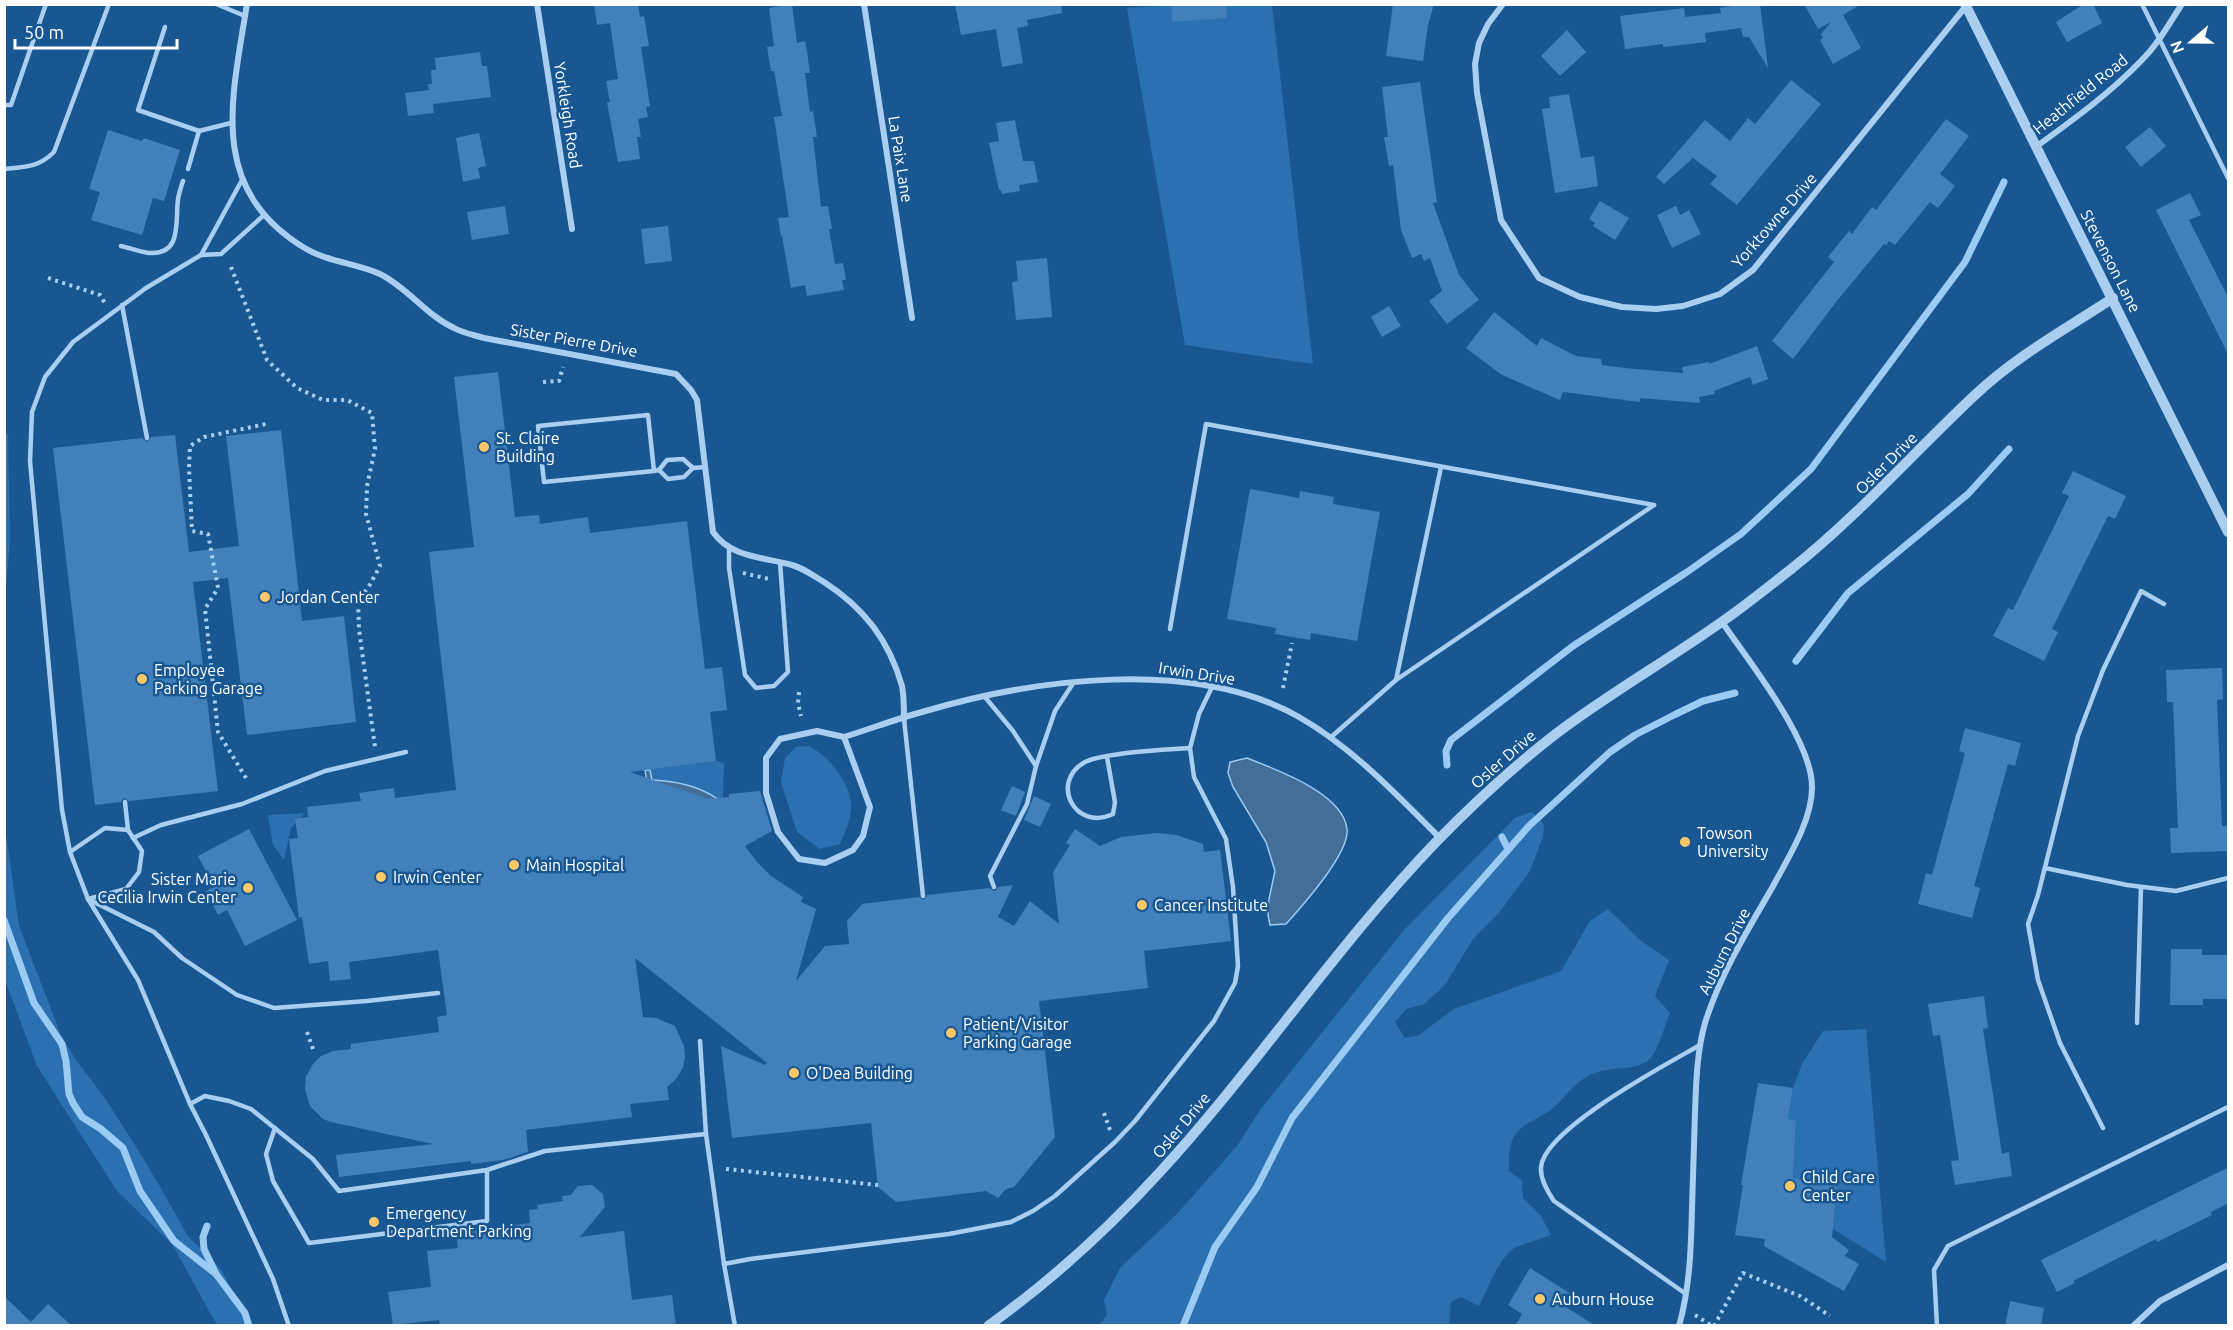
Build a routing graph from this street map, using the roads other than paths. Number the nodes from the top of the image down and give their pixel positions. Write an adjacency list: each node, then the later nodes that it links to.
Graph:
1 (46, 4): 14 (lane)
2 (109, 4): 18 (lane)
3 (216, 4): 11 (lane)
4 (247, 4): 11 (street, Sister Pierre Drive)
5 (537, 4): 24 (street, Yorkleigh Road)
6 (864, 4): 29 (street, La Paix Lane)
7 (1503, 4): 10 (street, Yorktowne Drive)
8 (2142, 4): 13 (lane)
9 (2182, 4): 13 (street, Heathfield Road)
10 (1966, 5): 17 (street, Stevenson Lane)
11 (245, 16): 15 (street, Sister Pierre Drive)
12 (165, 27): 16 (lane)
13 (2160, 39): 17 (street, Heathfield Road); 20 (lane)
14 (4, 105)
15 (231, 123): 16 (lane); 21 (street, Sister Pierre Drive)
16 (200, 131): 19 (lane)
17 (2037, 146): 27 (street, Stevenson Lane)
18 (4, 169)
19 (188, 169)
20 (2229, 178)
21 (242, 180): 23 (street, Sister Pierre Drive); 26 (lane)
22 (183, 181): 25 (lane)
23 (264, 215): 26 (lane); 31 (street, Sister Pierre Drive)
24 (572, 229)
25 (121, 246)
26 (201, 255): 28 (lane)
27 (2113, 298): 35 (street, Stevenson Lane); 39 (street, Osler Drive)
28 (122, 305): 30 (lane); 56 (lane)
29 (912, 318)
30 (147, 438)
31 (706, 467): 33 (lane); 36 (street, Sister Pierre Drive)
32 (1440, 467): 40 (lane); 41 (lane); 41 (lane)
33 (693, 468): 34 (lane); 34 (lane)
34 (656, 470): 34 (lane)
35 (2229, 532)
36 (729, 549): 37 (street); 37 (lane)
37 (780, 562): 45 (street)
38 (2164, 604): 57 (lane)
39 (1722, 622): 55 (street, Osler Drive); 66 (street, Auburn Drive)
40 (1170, 629)
41 (1396, 680): 47 (lane)
42 (1074, 682): 43 (street, Irwin Drive); 44 (street, Irwin Drive); 51 (lane)
43 (1212, 687): 47 (street, Irwin Drive); 48 (lane)
44 (985, 697): 45 (street, Irwin Drive); 51 (lane)
45 (904, 719): 46 (street, Irwin Drive); 61 (lane)
46 (844, 737): 46 (street)
47 (1330, 738): 55 (street, Irwin Drive)
48 (1190, 748): 50 (lane); 73 (lane)
49 (406, 752): 54 (lane)
50 (1107, 757): 50 (lane)
51 (1036, 766): 59 (lane)
52 (125, 802): 53 (lane)
53 (128, 830): 54 (lane); 56 (lane)
54 (134, 838): 62 (lane)
55 (1440, 838): 78 (street, Osler Drive)
56 (70, 852): 62 (lane)
57 (2045, 868): 60 (lane); 70 (lane)
58 (2229, 878): 60 (lane)
59 (994, 887)
60 (2142, 887): 64 (lane)
61 (923, 896)
62 (88, 898): 63 (lane); 67 (lane)
63 (438, 993)
64 (2137, 1023)
65 (700, 1041): 71 (lane)
66 (1700, 1046): 75 (street, Auburn Drive); 75 (lane)
67 (190, 1104): 69 (lane); 76 (lane)
68 (2229, 1107): 80 (lane)
69 (274, 1128): 72 (lane); 72 (lane)
70 (2103, 1128)
71 (706, 1134): 72 (lane); 73 (lane)
72 (487, 1170)
73 (724, 1264): 77 (lane)
74 (2229, 1264): 81 (street)
75 (1686, 1294): 79 (street, Auburn Drive)
76 (289, 1326)
77 (735, 1326)
78 (988, 1326)
79 (1679, 1326)
80 (1937, 1326)
81 (2133, 1326)

